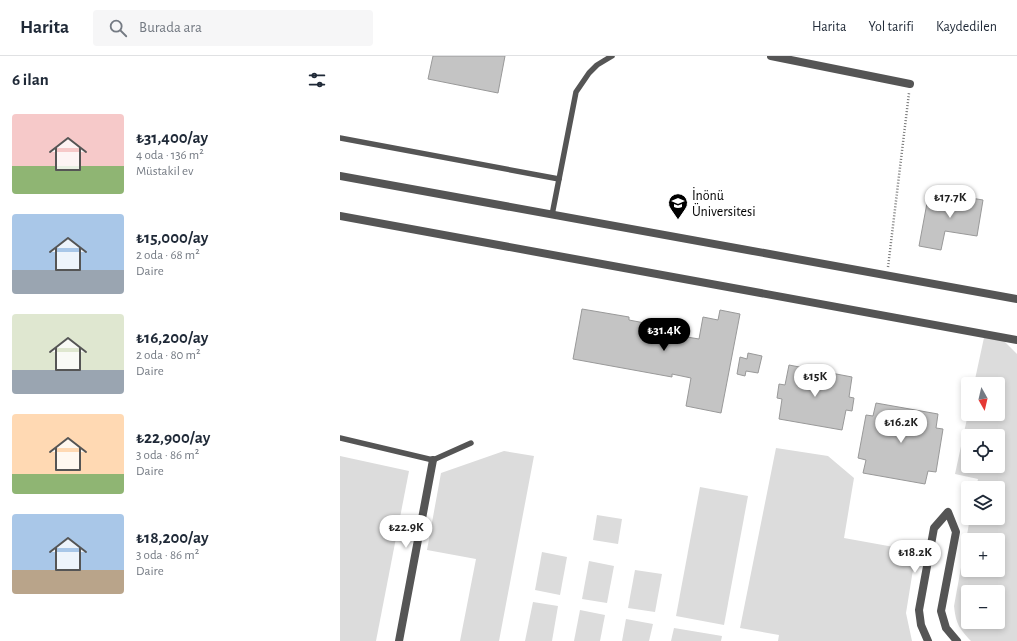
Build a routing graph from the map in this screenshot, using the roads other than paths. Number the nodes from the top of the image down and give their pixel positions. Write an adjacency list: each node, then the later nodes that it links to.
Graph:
1 (612, 56): 6 (lane)
2 (776, 56): 3 (street)
3 (910, 84)
4 (340, 138): 6 (lane)
5 (340, 176): 7 (street)
6 (559, 179): 7 (lane)
7 (552, 215): 9 (street)
8 (340, 216): 10 (street)
9 (1017, 299)
10 (1017, 340)
11 (340, 438): 13 (lane)
12 (471, 443): 13 (lane)
13 (433, 460): 14 (street)
14 (399, 641)
15 (928, 641): 16 (street)
16 (957, 641)

